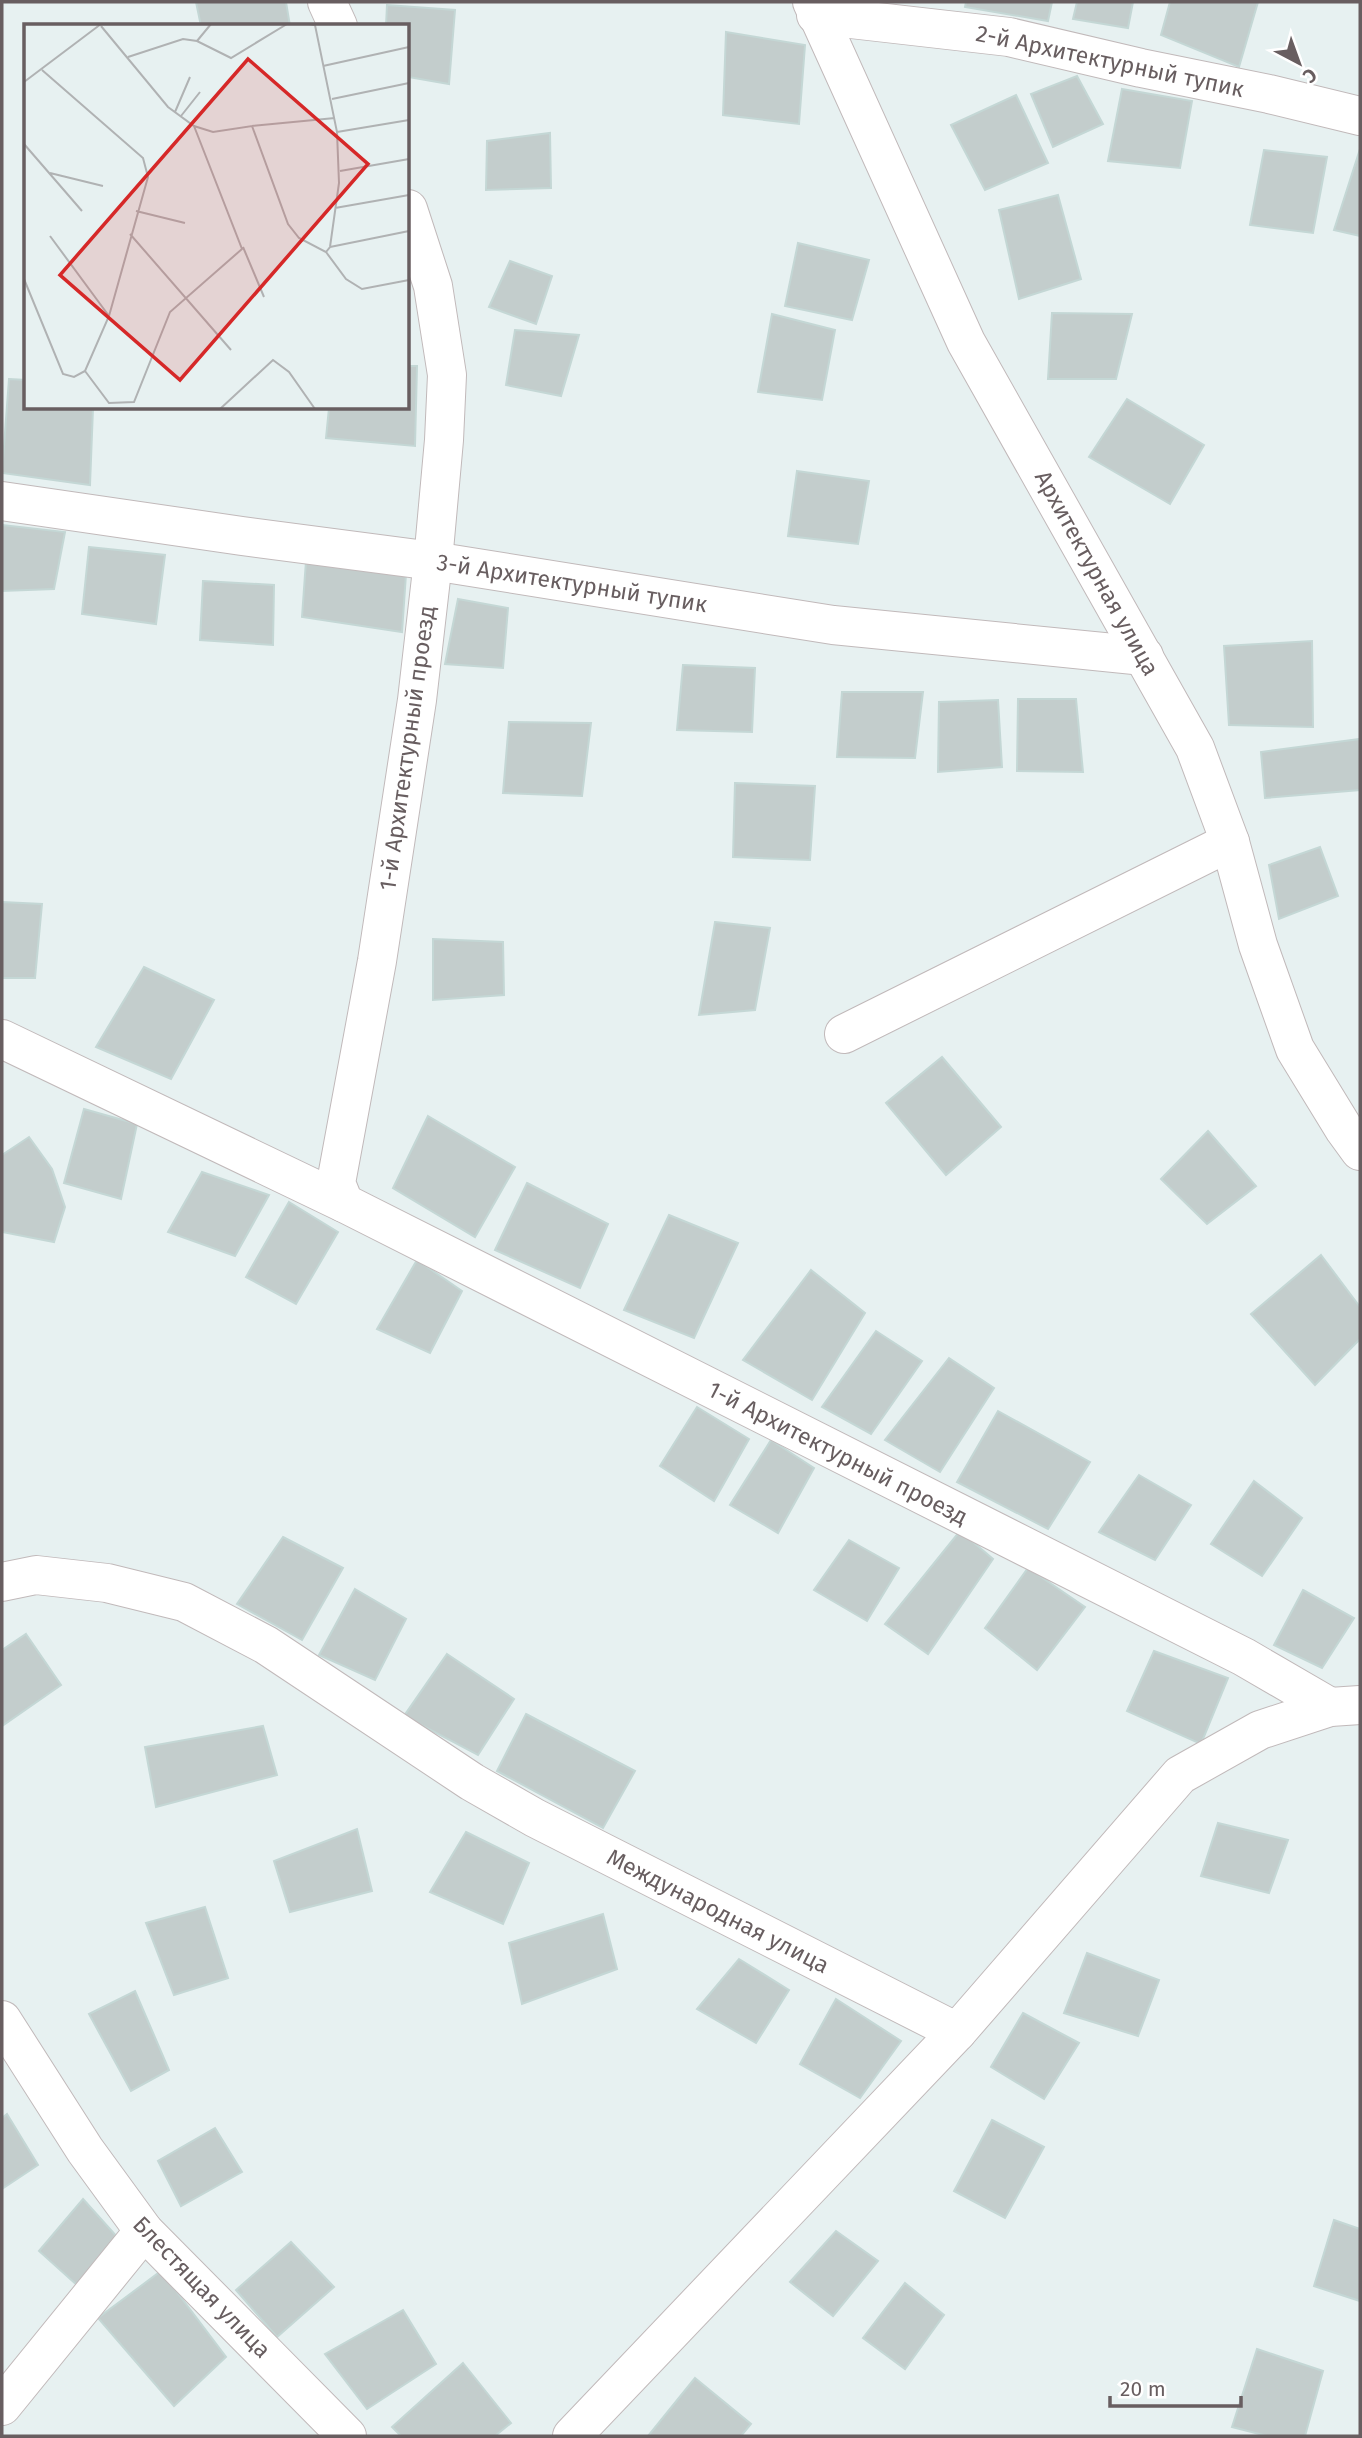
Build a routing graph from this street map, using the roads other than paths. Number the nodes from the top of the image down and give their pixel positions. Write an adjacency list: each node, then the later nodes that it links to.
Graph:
1 (327, 2): 3 (street)
2 (814, 8): 4 (street, 2-й Архитектурный тупик); 8 (street, Архитектурная улица)
3 (337, 24)
4 (1360, 116)
5 (410, 215): 7 (street, 1-й Архитектурный проезд)
6 (2, 501): 7 (street, 3-й Архитектурный тупик)
7 (433, 561): 8 (street, 3-й Архитектурный тупик); 13 (street, 1-й Архитектурный проезд)
8 (1144, 656): 9 (street, Архитектурная улица)
9 (1230, 842): 10 (street); 12 (street, Архитектурная улица)
10 (844, 1034)
11 (2, 1039): 13 (street, 1-й Архитектурный проезд)
12 (1360, 1152)
13 (344, 1203): 15 (street, 1-й Архитектурный проезд)
14 (2, 1583): 17 (street, Международная улица)
15 (1345, 1706): 17 (street)
16 (2, 2020): 18 (street, Блестящая улица)
17 (957, 2032): 21 (street)
18 (144, 2231): 19 (street); 20 (street, Блестящая улица)
19 (2, 2406)
20 (346, 2436)
21 (572, 2436)

